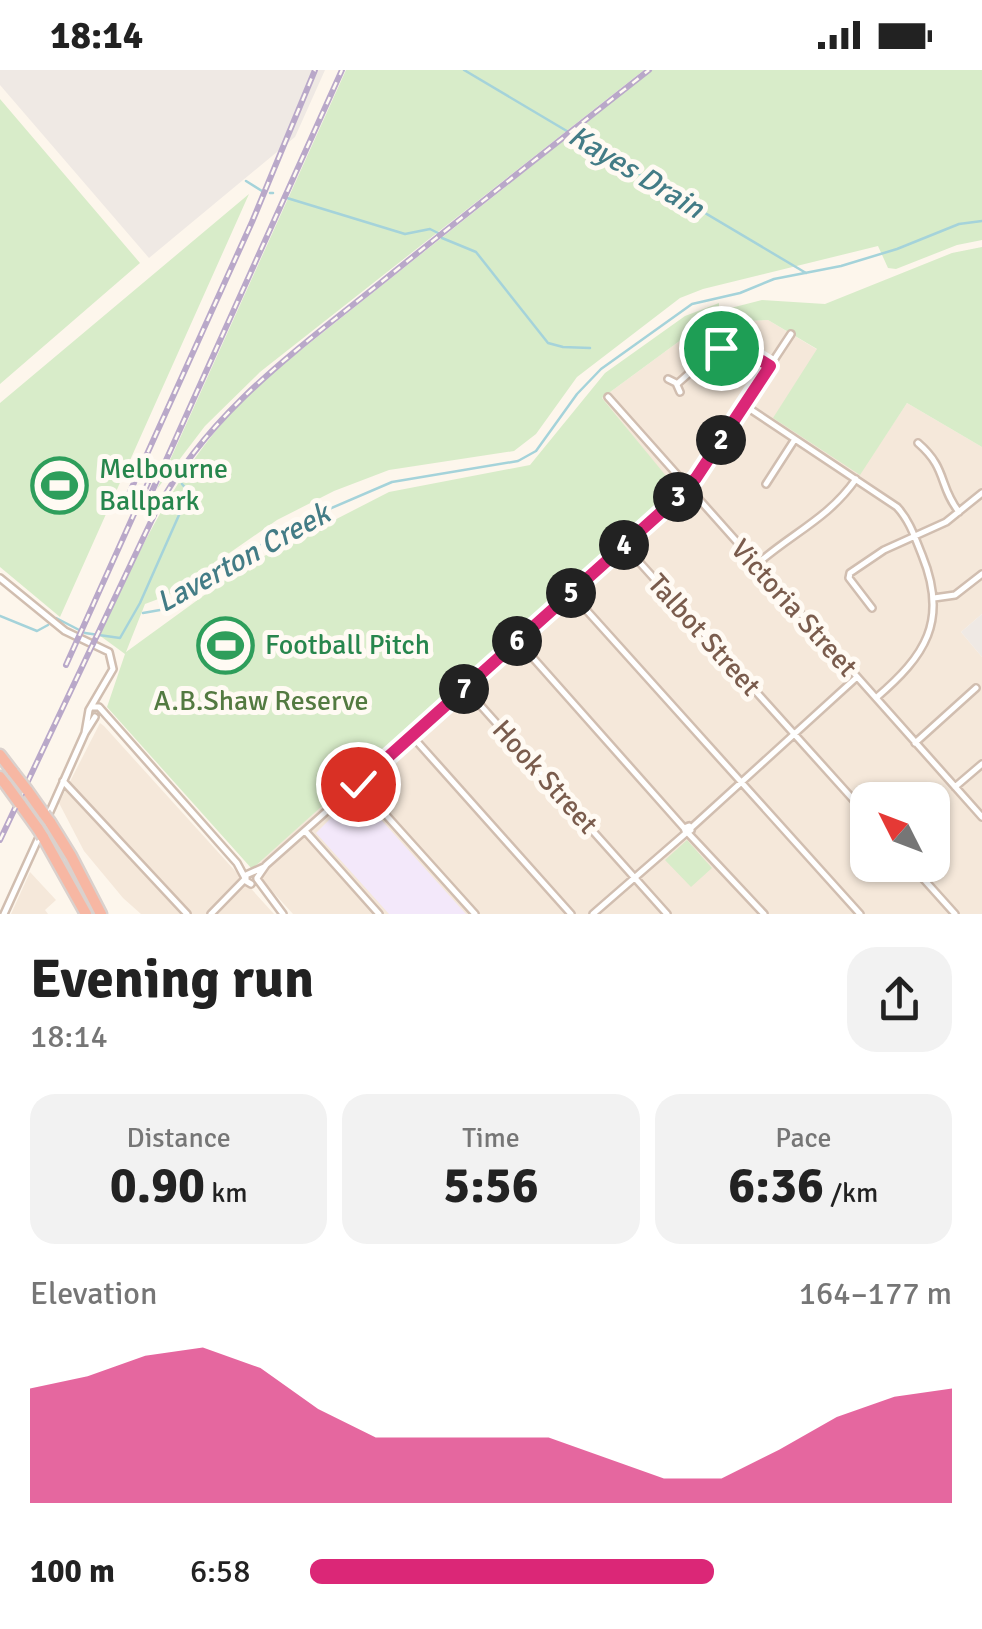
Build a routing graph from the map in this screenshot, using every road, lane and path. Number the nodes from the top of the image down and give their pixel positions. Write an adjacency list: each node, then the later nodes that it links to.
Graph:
1 (791, 334): 2 (street)
2 (770, 366): 4 (street); 7 (street)
3 (668, 379): 4 (street)
4 (677, 384): 5 (street)
5 (680, 392)
6 (608, 398): 12 (street, Victoria Street)
7 (744, 405): 8 (street); 12 (street)
8 (795, 439): 10 (street); 11 (street)
9 (918, 443): 14 (street)
10 (856, 479): 15 (street); 17 (street)
11 (766, 484)
12 (687, 488): 16 (street); 17 (street, Victoria Street)
13 (982, 493): 14 (street)
14 (959, 512): 15 (street)
15 (914, 536): 21 (street); 22 (street)
16 (624, 545): 20 (street); 32 (street, Talbot Street)
17 (756, 565): 24 (street, Victoria Street)
18 (982, 574): 21 (street)
19 (0, 578): 27 (street)
20 (571, 593): 23 (street); 39 (street)
21 (934, 598): 28 (street)
22 (872, 608)
23 (518, 641): 25 (street); 44 (street)
24 (857, 677): 28 (street, Victoria Street); 32 (street)
25 (465, 688): 33 (street); 46 (street, Hook Street)
26 (976, 688): 34 (street)
27 (102, 691): 29 (street); 30 (street)
28 (876, 698): 34 (street, Victoria Street)
29 (90, 709): 30 (street); 31 (street)
30 (98, 714): 31 (street); 47 (street)
31 (85, 733): 37 (street)
32 (794, 734): 39 (street); 42 (street, Talbot Street)
33 (412, 736): 40 (street); 57 (street)
34 (915, 742): 41 (street, Victoria Street)
35 (0, 754): 51 (highway, bridge)
36 (982, 764): 41 (street)
37 (64, 780): 49 (street); 52 (street)
38 (3, 781): 50 (highway, bridge)
39 (740, 782): 44 (street); 61 (street)
40 (358, 784): 45 (street); 56 (street)
41 (955, 787): 43 (street, Victoria Street)
42 (850, 796)
43 (982, 817)
44 (688, 829): 46 (street); 60 (street)
45 (306, 832): 47 (street); 55 (street)
46 (634, 877): 58 (street); 59 (street, Hook Street)
47 (251, 878): 53 (street); 54 (street)
48 (926, 882): 62 (street)
49 (4, 914)
50 (84, 914)
51 (104, 914)
52 (187, 914)
53 (211, 914)
54 (284, 914)
55 (379, 914)
56 (476, 914)
57 (572, 914)
58 (593, 914)
59 (668, 914)
60 (764, 914)
61 (860, 914)
62 (955, 914)

